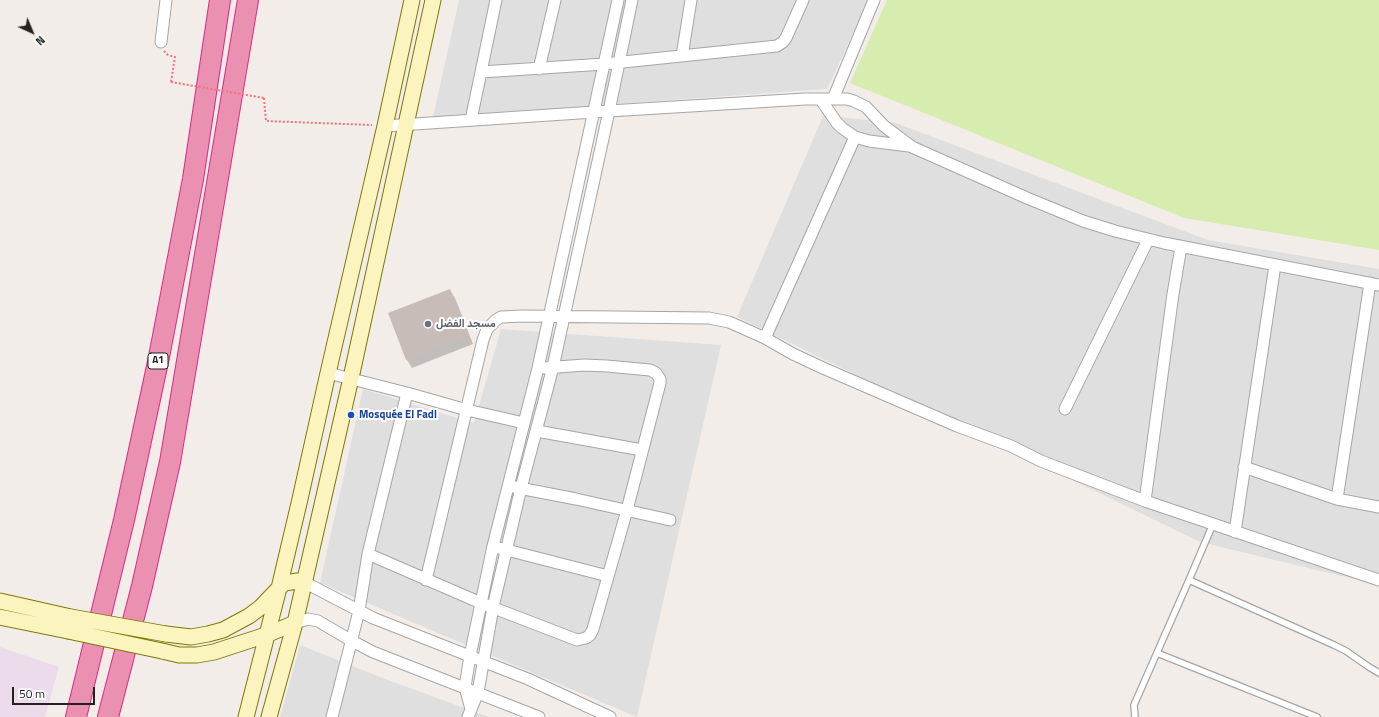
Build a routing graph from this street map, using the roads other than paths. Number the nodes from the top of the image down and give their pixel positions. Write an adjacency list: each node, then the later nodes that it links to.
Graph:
1 (166, 0): 13 (street)
2 (220, 0): 80 (highway, A1)
3 (248, 0): 81 (highway)
4 (412, 0): 25 (street)
5 (433, 0): 24 (street)
6 (496, 0): 18 (street)
7 (554, 0): 17 (street)
8 (618, 0): 16 (street)
9 (632, 0): 15 (street)
10 (691, 0): 14 (street)
11 (803, 0): 14 (street)
12 (874, 0): 19 (street)
13 (161, 42)
14 (682, 56): 15 (street)
15 (619, 62): 16 (street); 21 (street)
16 (604, 64): 17 (street); 22 (street)
17 (539, 69): 18 (street)
18 (481, 72): 23 (street)
19 (833, 99): 20 (street); 27 (street)
20 (821, 100): 21 (street); 26 (street)
21 (609, 111): 22 (street); 33 (street)
22 (594, 112): 23 (street); 32 (street)
23 (471, 120): 24 (street)
24 (406, 124): 25 (street); 38 (street)
25 (386, 126): 37 (street)
26 (855, 137): 27 (street); 34 (street)
27 (912, 147): 28 (street)
28 (1148, 240): 29 (street); 40 (street)
29 (1181, 247): 30 (street); 49 (street)
30 (1275, 265): 31 (street); 45 (street)
31 (1375, 284): 48 (street)
32 (550, 316): 33 (street); 36 (street); 41 (street)
33 (563, 317): 34 (street); 35 (street)
34 (765, 338): 49 (street)
35 (553, 367): 36 (street); 43 (street); 44 (street)
36 (538, 368): 42 (street)
37 (328, 373): 38 (street); 63 (street)
38 (351, 378): 39 (street); 62 (street)
39 (407, 393): 41 (street); 57 (street)
40 (1065, 409)
41 (467, 410): 42 (street); 59 (street)
42 (524, 423): 46 (street)
43 (537, 430): 44 (street); 47 (street)
44 (642, 450): 51 (street)
45 (1244, 467): 48 (street); 54 (street)
46 (508, 486): 47 (street); 55 (street)
47 (521, 488): 51 (street); 56 (street)
48 (1337, 498): 50 (street)
49 (1145, 501): 53 (street)
50 (1379, 507)
51 (627, 510): 52 (street); 58 (street)
52 (670, 520)
53 (1213, 524): 54 (street); 60 (lane)
54 (1235, 532): 61 (street)
55 (493, 546): 56 (street); 65 (street)
56 (506, 550): 58 (street); 66 (street)
57 (368, 554): 59 (street); 67 (street)
58 (608, 576): 66 (street)
59 (426, 580): 65 (street)
60 (1189, 580): 73 (lane); 76 (lane)
61 (1379, 580)
62 (304, 582): 63 (street); 67 (street); 69 (street)
63 (279, 588): 70 (street, bridge); 71 (street)
64 (0, 601): 70 (street)
65 (481, 603): 66 (street); 74 (street)
66 (493, 607): 75 (street)
67 (359, 612): 72 (street); 74 (street)
68 (0, 617): 70 (street)
69 (295, 623): 71 (street); 72 (street); 83 (street)
70 (70, 624): 71 (street, bridge)
71 (266, 635): 82 (street)
72 (352, 641): 77 (street); 84 (street)
73 (1157, 652): 87 (lane); 88 (lane)
74 (470, 656): 75 (street); 77 (street)
75 (483, 661): 78 (street); 86 (street)
76 (1379, 672)
77 (465, 687): 78 (street); 79 (street)
78 (478, 692): 79 (street); 85 (street)
79 (469, 713)
80 (76, 717)
81 (108, 717)
82 (246, 717)
83 (269, 717)
84 (332, 717)
85 (539, 717)
86 (610, 717)
87 (1135, 717)
88 (1318, 717)

